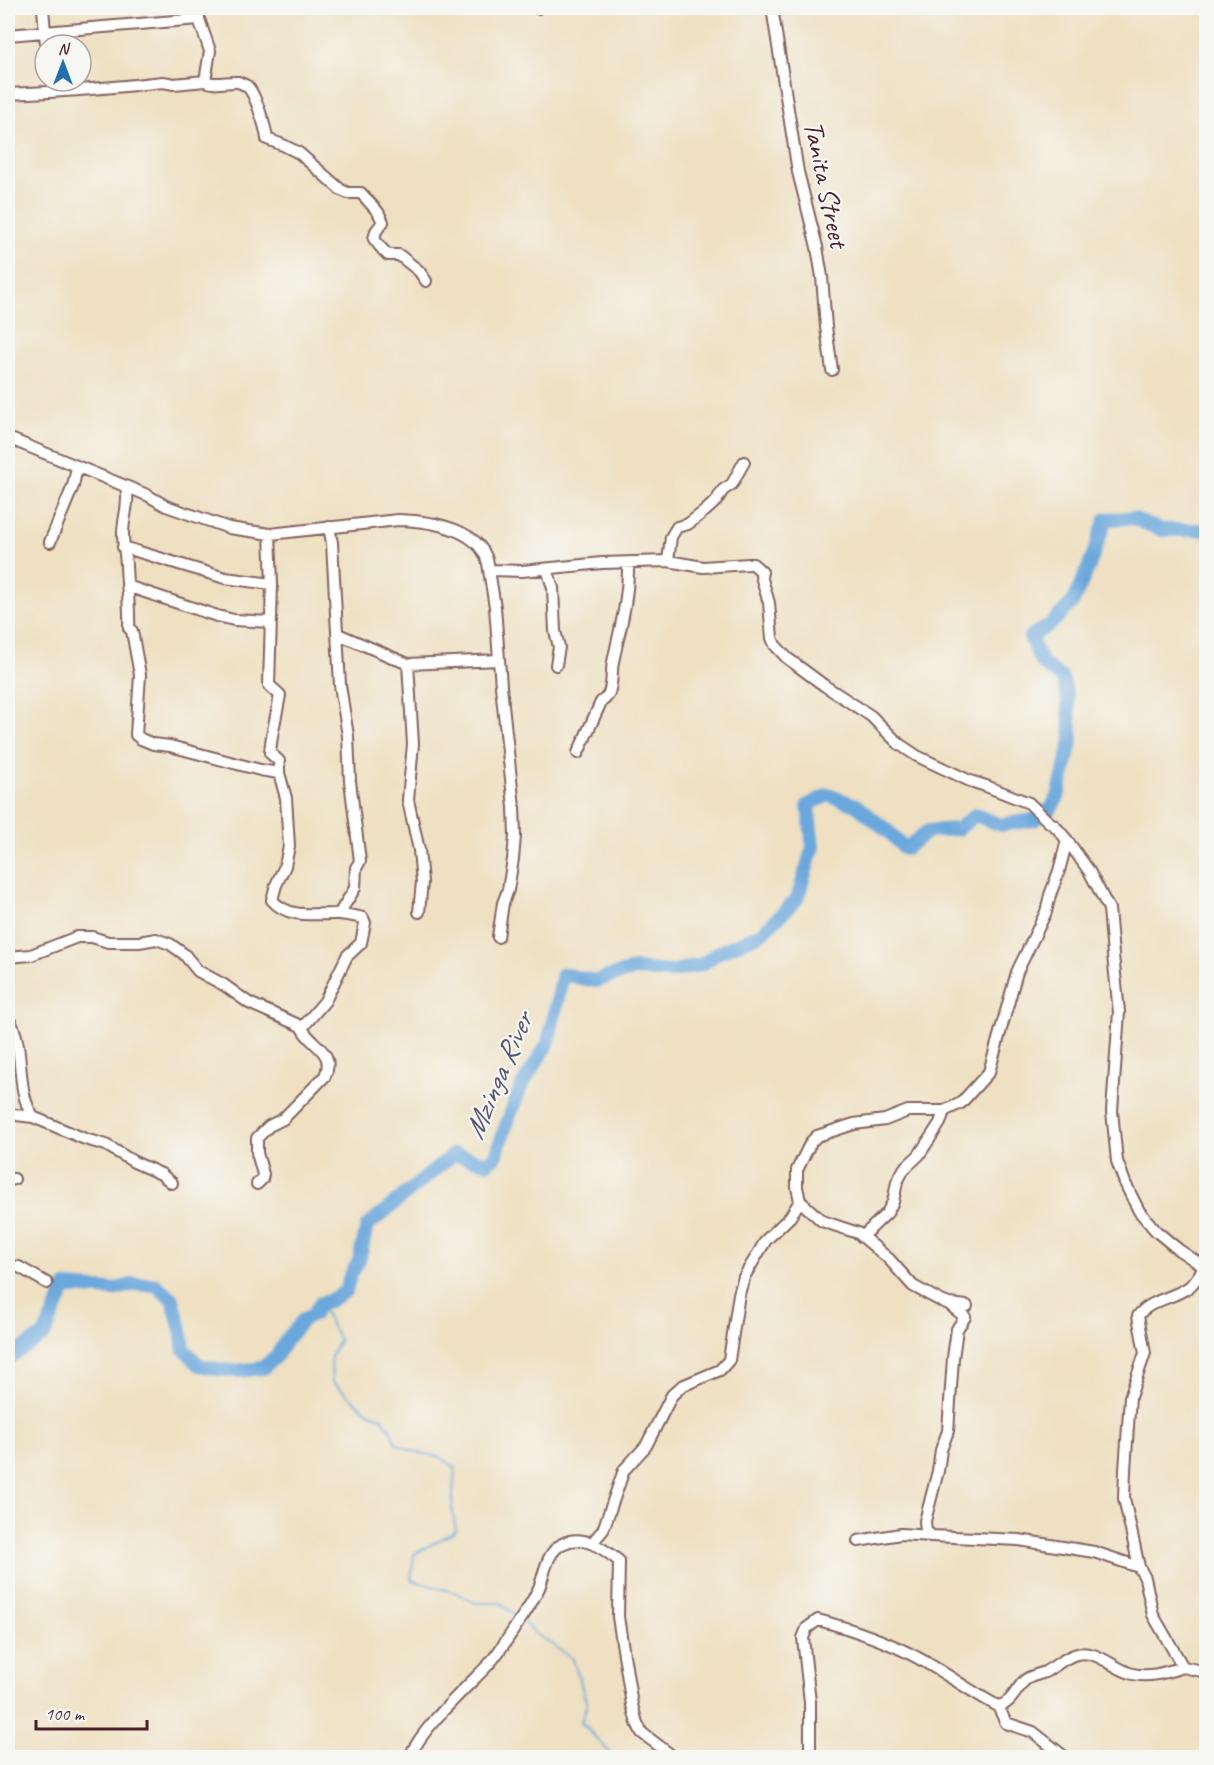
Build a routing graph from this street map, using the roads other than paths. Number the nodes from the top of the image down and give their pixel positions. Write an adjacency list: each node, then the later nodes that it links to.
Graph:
1 (44, 8): 4 (street)
2 (772, 8): 11 (street, Tanita Street)
3 (199, 13): 4 (street); 6 (street)
4 (44, 32): 5 (street)
5 (8, 35)
6 (205, 81): 7 (street); 10 (street)
7 (93, 85)
8 (33, 90): 9 (street)
9 (8, 94)
10 (426, 281)
11 (832, 370)
12 (8, 438): 14 (street)
13 (744, 462): 20 (street)
14 (77, 467): 15 (street); 18 (street)
15 (126, 487): 17 (street); 19 (street)
16 (329, 527): 17 (street); 23 (street); 27 (street)
17 (270, 534): 24 (street)
18 (50, 542)
19 (123, 547): 24 (street); 25 (street)
20 (668, 561): 21 (street); 33 (street)
21 (628, 564): 22 (street); 31 (street)
22 (547, 569): 23 (street); 30 (street)
23 (489, 570): 28 (street)
24 (272, 584): 26 (street)
25 (127, 586): 26 (street); 32 (street)
26 (271, 622): 32 (street)
27 (338, 634): 29 (street); 35 (street)
28 (499, 660): 29 (street); 36 (street)
29 (408, 664): 34 (street)
30 (556, 665)
31 (579, 753)
32 (279, 773): 35 (street)
33 (1067, 840): 40 (street); 48 (street)
34 (419, 912)
35 (339, 914): 39 (street)
36 (498, 937)
37 (8, 957): 39 (street)
38 (8, 1022): 42 (street)
39 (303, 1027): 44 (street)
40 (944, 1111): 45 (street); 46 (street)
41 (8, 1114): 42 (street)
42 (33, 1117): 43 (street)
43 (172, 1183)
44 (257, 1184)
45 (800, 1201): 46 (street); 54 (street)
46 (862, 1237): 50 (street)
47 (8, 1266): 49 (street)
48 (1205, 1268): 55 (street)
49 (47, 1283)
50 (949, 1304): 51 (street); 52 (street)
51 (968, 1305)
52 (932, 1536): 53 (street); 55 (street)
53 (858, 1541)
54 (592, 1543): 59 (street); 60 (street)
55 (1139, 1567): 56 (street)
56 (1183, 1667): 57 (street); 58 (street)
57 (1206, 1672)
58 (998, 1706): 61 (street); 62 (street)
59 (409, 1758)
60 (675, 1758)
61 (810, 1758)
62 (1066, 1758)

